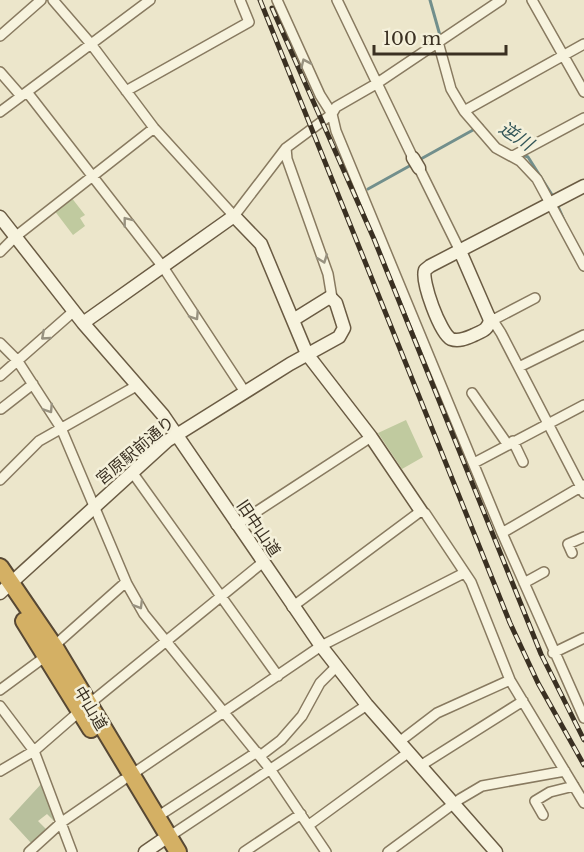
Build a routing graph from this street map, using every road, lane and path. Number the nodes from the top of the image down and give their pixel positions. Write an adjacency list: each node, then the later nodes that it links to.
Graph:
1 (41, 0): 9 (street)
2 (53, 0): 11 (street)
3 (150, 0): 11 (street)
4 (240, 0): 16 (street)
5 (277, 0): 21 (street, one-way to 5)
6 (337, 0): 15 (street)
7 (501, 0): 10 (street)
8 (532, 0): 13 (street)
9 (0, 36)
10 (440, 40): 15 (street); 19 (street)
11 (91, 44): 16 (street); 18 (street)
12 (584, 44): 13 (street)
13 (563, 56): 17 (street); 19 (street)
14 (0, 72): 18 (street)
15 (376, 84): 21 (street); 32 (street)
16 (126, 91): 23 (street)
17 (584, 92)
18 (24, 94): 20 (street); 26 (street)
19 (467, 110): 25 (street)
20 (0, 112)
21 (332, 114): 24 (street); 60 (street)
22 (584, 118): 25 (street)
23 (154, 128): 26 (street); 29 (street)
24 (286, 148): 29 (street); 36 (street, one-way to 36)
25 (514, 156): 28 (street)
26 (92, 176): 31 (street); 35 (street, one-way to 26)
27 (584, 186): 28 (street)
28 (552, 202): 32 (street); 34 (street)
29 (234, 216): 35 (street); 39 (street)
30 (0, 217): 31 (street, 旧中山道)
31 (15, 237): 33 (street); 38 (street, 旧中山道)
32 (460, 251): 41 (street); 41 (street)
33 (0, 252)
34 (584, 266)
35 (163, 267): 40 (street); 50 (street, one-way to 50)
36 (332, 298): 39 (street); 44 (street, 宮原駅前通り)
37 (535, 298): 41 (street)
38 (74, 311): 40 (street, 旧中山道); 45 (street, one-way to 45)
39 (293, 320): 44 (street)
40 (83, 323): 49 (street, 旧中山道)
41 (492, 323): 46 (street)
42 (584, 335): 46 (street)
43 (0, 343): 45 (street)
44 (307, 354): 50 (street, 宮原駅前通り); 57 (street)
45 (17, 360): 47 (street); 48 (street)
46 (519, 367): 54 (street)
47 (0, 376)
48 (33, 384): 53 (street); 55 (street, one-way to 55)
49 (138, 385): 55 (street); 56 (street, 旧中山道)
50 (244, 392): 56 (street, 宮原駅前通り)
51 (472, 393): 58 (street)
52 (584, 405): 54 (street)
53 (1, 409)
54 (548, 422): 58 (street); 63 (street)
55 (61, 428): 62 (street); 64 (street)
56 (177, 434): 61 (street, 宮原駅前通り); 66 (street, 旧中山道)
57 (371, 437): 65 (street); 66 (street)
58 (511, 443): 59 (street); 60 (street)
59 (523, 462)
60 (474, 463): 67 (street)
61 (132, 472): 64 (street, 宮原駅前通り); 77 (street)
62 (0, 480)
63 (583, 488): 67 (street)
64 (94, 506): 74 (street); 76 (street, 宮原駅前通り)
65 (421, 511): 73 (street); 78 (street)
66 (236, 525): 70 (street, 旧中山道)
67 (502, 533): 75 (street)
68 (584, 537): 69 (street)
69 (572, 553)
70 (262, 563): 77 (street); 78 (street, 旧中山道)
71 (0, 567): 76 (highway, 中山道)
72 (544, 572): 75 (street)
73 (464, 573): 81 (street); 86 (street)
74 (126, 582): 80 (street, one-way to 80); 82 (street)
75 (524, 583): 83 (street)
76 (4, 588): 82 (highway, 中山道)
77 (221, 596): 80 (street); 85 (street)
78 (292, 607): 81 (street, 旧中山道)
79 (584, 638): 83 (street)
80 (165, 641): 91 (street); 92 (street)
81 (321, 646): 84 (street, 旧中山道); 85 (street)
82 (50, 651): 87 (street); 91 (highway, 中山道)
83 (554, 653): 93 (street)
84 (337, 666): 89 (street, 旧中山道); 97 (street)
85 (278, 676): 92 (street)
86 (510, 680): 88 (street); 94 (street)
87 (0, 690)
88 (523, 702): 98 (street); 101 (street)
89 (367, 705): 94 (street, 旧中山道); 99 (street)
90 (0, 706): 95 (street)
91 (85, 708): 95 (street); 102 (highway, 中山道)
92 (225, 712): 97 (street); 102 (street)
93 (584, 718)
94 (399, 742): 96 (street, 旧中山道)
95 (34, 751): 100 (street); 109 (street)
96 (409, 752): 98 (street, 旧中山道); 110 (street)
97 (259, 754): 99 (street); 108 (street)
98 (420, 766): 104 (street, 旧中山道)
99 (270, 769): 106 (street); 111 (street)
100 (0, 771)
101 (565, 771): 103 (street); 104 (street)
102 (127, 778): 108 (highway, 中山道); 109 (street); 111 (highway, 中山道)
103 (574, 786): 105 (street); 107 (street)
104 (454, 802): 118 (street); 119 (street, 旧中山道)
105 (584, 803)
106 (301, 814): 110 (street); 116 (street)
107 (543, 815)
108 (157, 817): 111 (highway, 中山道)
109 (63, 822): 112 (street); 113 (street)
110 (309, 825): 117 (street)
111 (166, 843): 114 (street); 115 (highway, 中山道)
112 (29, 852)
113 (72, 852)
114 (145, 852)
115 (178, 852)
116 (244, 852)
117 (326, 852)
118 (388, 852)
119 (496, 852)

